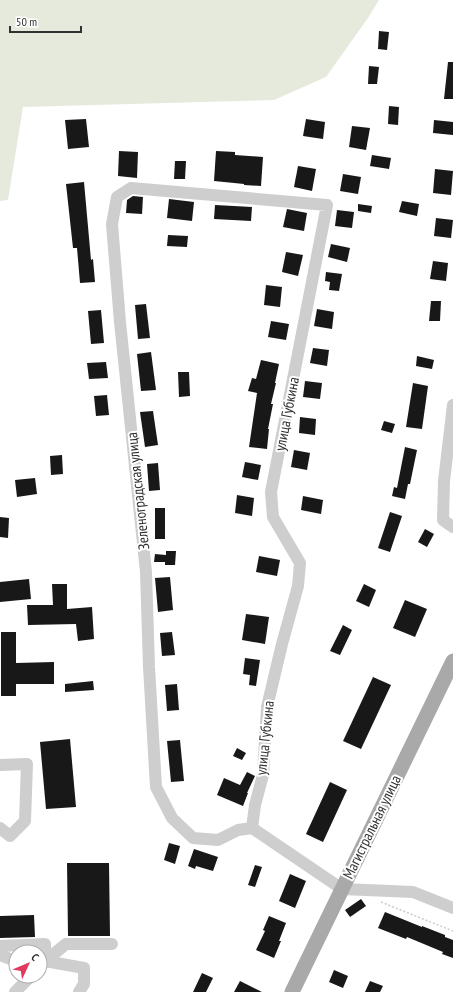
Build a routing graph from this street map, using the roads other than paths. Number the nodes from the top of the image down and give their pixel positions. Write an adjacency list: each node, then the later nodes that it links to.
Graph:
1 (117, 197): 7 (street, Зеленоградская улица); 7 (street, улица Губкина)
2 (453, 405): 3 (street)
3 (453, 527)
4 (453, 661): 8 (main road, Магистральная улица)
5 (0, 765): 6 (street)
6 (0, 828)
7 (252, 828): 8 (street)
8 (342, 889): 9 (street); 16 (main road, Магистральная улица)
9 (453, 908)
10 (112, 944): 11 (street)
11 (48, 958)
12 (48, 964): 15 (street)
13 (23, 984): 14 (street)
14 (15, 992)
15 (79, 992)
16 (292, 992)

